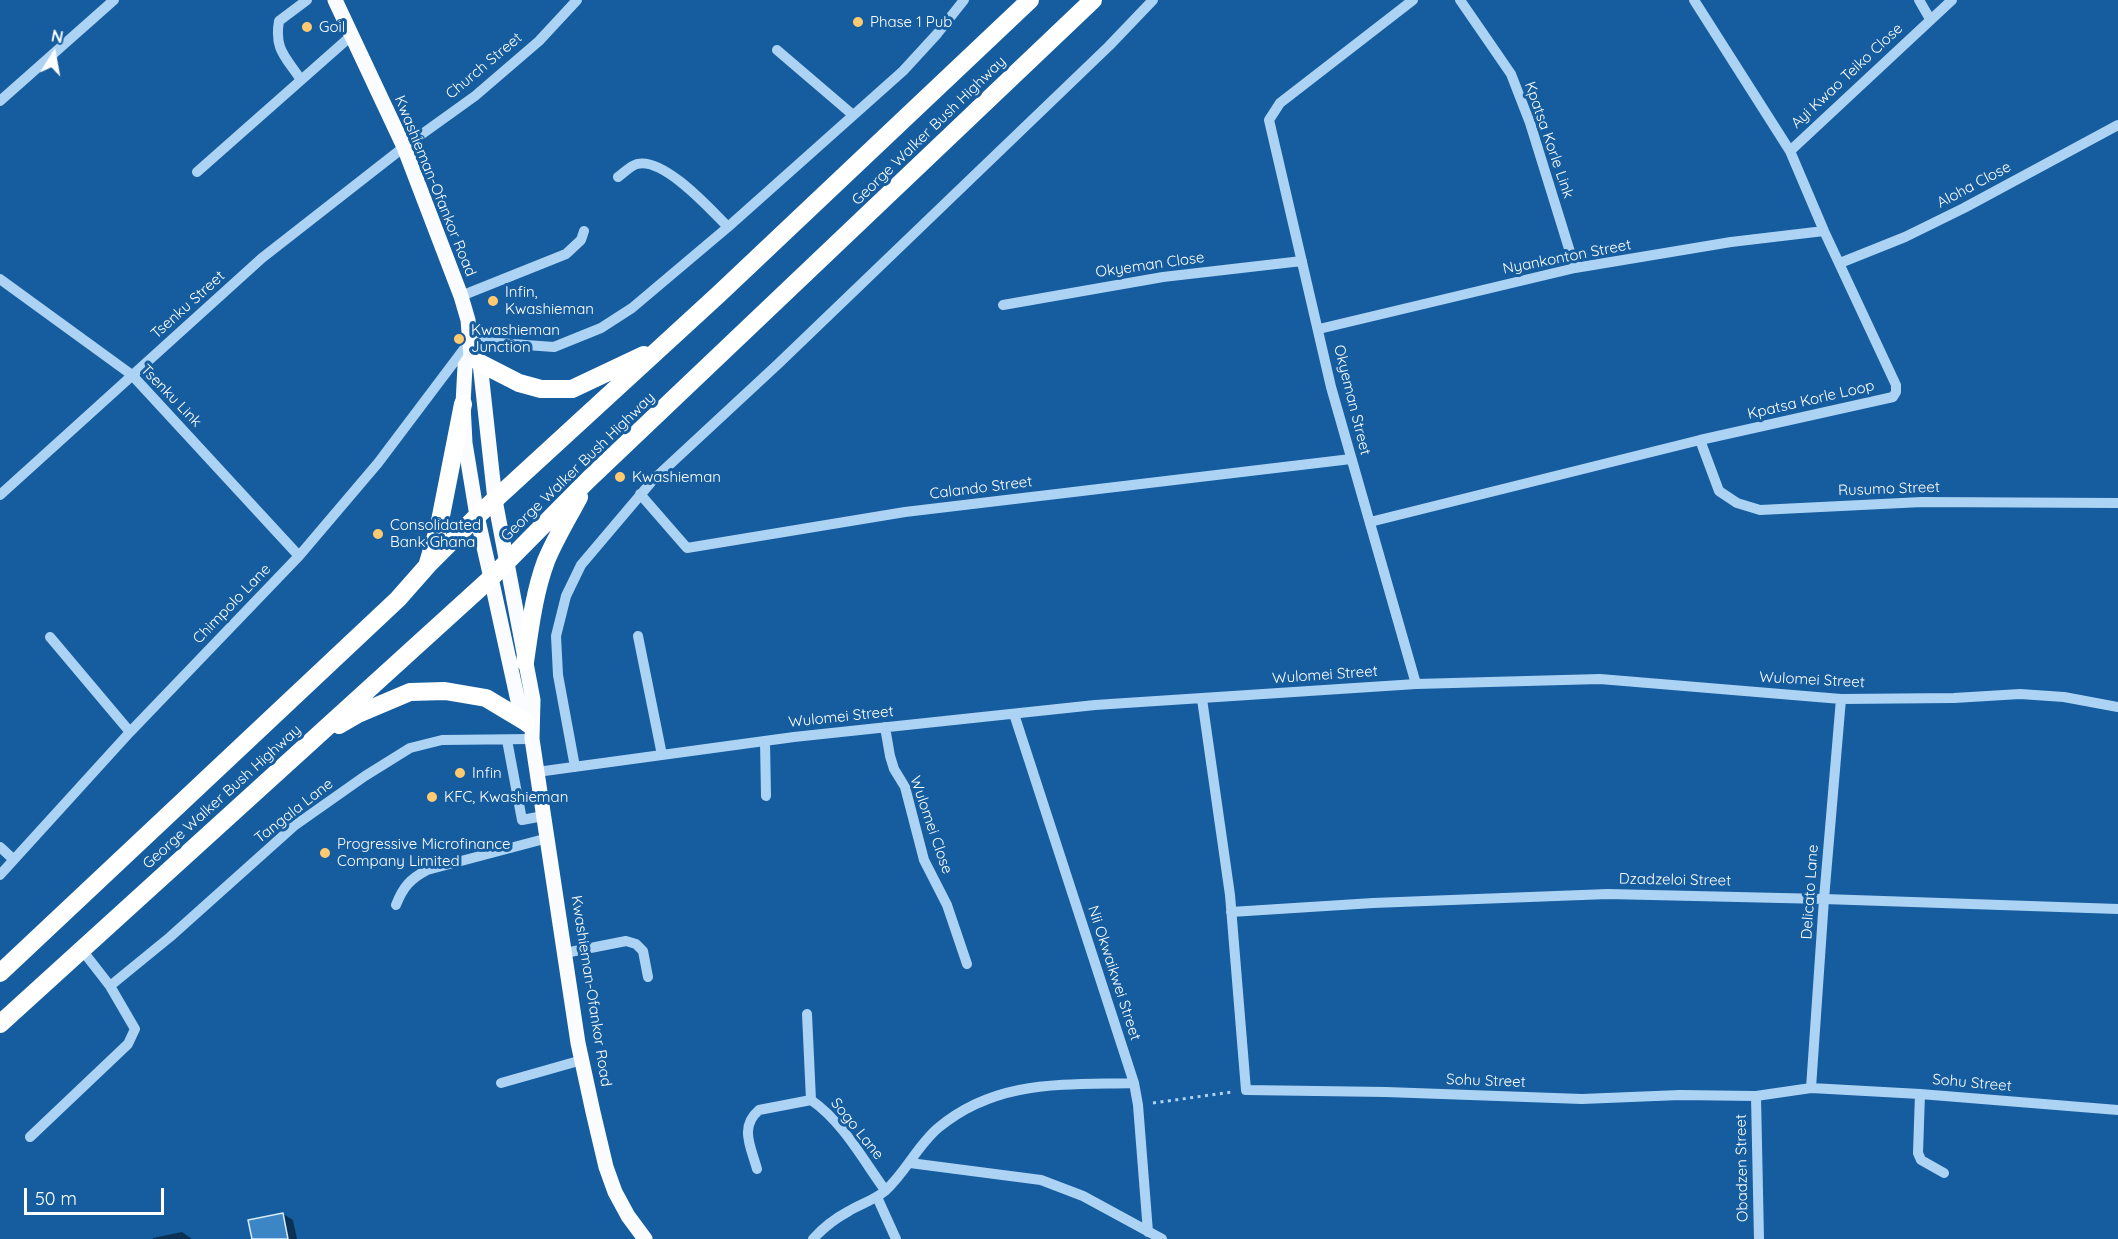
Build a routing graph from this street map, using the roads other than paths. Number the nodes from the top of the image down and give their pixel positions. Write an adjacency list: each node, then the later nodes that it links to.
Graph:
1 (114, 0): 20 (street)
2 (307, 0): 19 (street)
3 (335, 0): 17 (main road, Kwashieman-Ofankor Road)
4 (577, 0): 23 (street, Church Street)
5 (964, 0): 21 (street)
6 (1021, 0): 16 (highway)
7 (1030, 0): 16 (highway, George Walker Bush Highway)
8 (1094, 0): 43 (highway, George Walker Bush Highway)
9 (1153, 0): 44 (street)
10 (1413, 0): 30 (street, Okyeman Street)
11 (1460, 0): 32 (street, Kpatsa Korle Link)
12 (1694, 0): 24 (street, Kpatsa Korle Loop)
13 (1918, 0): 15 (street)
14 (1952, 0): 15 (street, Ayi Kwao Teiko Close)
15 (1930, 19): 24 (street, Ayi Kwao Teiko Close)
16 (1002, 24): 37 (highway, George Walker Bush Highway)
17 (351, 36): 19 (street); 23 (main road, Kwashieman-Ofankor Road)
18 (777, 50): 21 (street)
19 (301, 80): 25 (street)
20 (0, 101)
21 (853, 116): 27 (street)
22 (2118, 125): 31 (street, Aloha Close)
23 (404, 147): 34 (main road, Kwashieman-Ofankor Road); 39 (street, Tsenku Street)
24 (1790, 151): 29 (street, Kpatsa Korle Loop)
25 (196, 172)
26 (618, 177): 27 (street)
27 (728, 227): 38 (street)
28 (584, 231): 34 (street)
29 (1824, 231): 31 (street, Kpatsa Korle Loop); 32 (street, Nyankonton Street)
30 (1302, 261): 35 (street, Okyeman Close); 36 (street, Okyeman Street)
31 (1840, 263): 41 (street, Kpatsa Korle Loop)
32 (1575, 268): 36 (street, Nyankonton Street)
33 (0, 279): 39 (street, Tsenku Link)
34 (461, 296): 38 (main road, Kwashieman-Ofankor Road)
35 (1003, 305)
36 (1319, 329): 42 (street, Okyeman Street)
37 (664, 344): 38 (highway); 46 (highway, George Walker Bush Highway)
38 (474, 354): 40 (main road, Kwashieman-Ofankor Road); 46 (main road, Kwashieman-Ofankor Road); 50 (street, Chimpolo Lane)
39 (132, 375): 45 (street, Tsenku Street); 50 (street, Tsenku Link)
40 (463, 404): 48 (main road, Kwashieman-Ofankor Road); 52 (highway)
41 (1700, 440): 47 (street, Rusumo Street); 49 (street, Kpatsa Korle Loop)
42 (1352, 459): 44 (street, Calando Street); 49 (street, Okyeman Street)
43 (587, 481): 51 (highway, George Walker Bush Highway); 56 (highway)
44 (640, 494): 69 (street)
45 (0, 495)
46 (495, 500): 48 (highway, George Walker Bush Highway); 51 (main road, Kwashieman-Ofankor Road)
47 (2118, 503)
48 (477, 516): 52 (highway, George Walker Bush Highway); 53 (main road, Kwashieman-Ofankor Road)
49 (1370, 522): 57 (street, Okyeman Street)
50 (299, 556): 64 (street, Chimpolo Lane)
51 (507, 562): 53 (highway, George Walker Bush Highway); 56 (main road, Kwashieman-Ofankor Road)
52 (428, 565): 84 (highway, George Walker Bush Highway)
53 (491, 578): 63 (main road, Kwashieman-Ofankor Road); 67 (highway, George Walker Bush Highway)
54 (638, 636): 68 (street)
55 (50, 637): 64 (street)
56 (525, 662): 63 (main road, Kwashieman-Ofankor Road)
57 (1416, 684): 58 (street, Wulomei Street); 59 (street, Wulomei Street)
58 (1202, 699): 61 (street, Wulomei Street); 80 (street)
59 (1841, 699): 60 (street, Wulomei Street); 77 (street, Delicato Lane)
60 (2118, 707)
61 (1014, 714): 62 (street, Wulomei Street); 91 (street, Nii Okwaikwei Street)
62 (885, 727): 66 (street, Wulomei Street); 83 (street, Wulomei Close)
63 (529, 731): 65 (street, Tangala Lane); 67 (highway); 70 (main road, Kwashieman-Ofankor Road)
64 (130, 732): 75 (street, Chimpolo Lane)
65 (507, 740): 72 (street); 86 (street, Tangala Lane)
66 (765, 741): 68 (street, Wulomei Street); 71 (street)
67 (307, 744): 81 (highway, George Walker Bush Highway)
68 (662, 755): 69 (street, Wulomei Street)
69 (575, 767): 70 (street, Wulomei Street)
70 (537, 772): 72 (main road, Kwashieman-Ofankor Road)
71 (766, 796)
72 (543, 816): 73 (main road, Kwashieman-Ofankor Road)
73 (548, 838): 78 (street); 82 (main road, Kwashieman-Ofankor Road)
74 (0, 847): 75 (street)
75 (13, 859): 76 (street, Chimpolo Lane)
76 (0, 875)
77 (1824, 899): 79 (street, Dzadzeloi Street); 80 (street, Dzadzeloi Street); 92 (street, Delicato Lane)
78 (396, 905)
79 (2118, 909)
80 (1231, 912): 94 (street, Sohu Street)
81 (82, 950): 86 (street); 88 (highway, George Walker Bush Highway)
82 (564, 953): 85 (street); 89 (main road, Kwashieman-Ofankor Road)
83 (967, 964)
84 (0, 973)
85 (648, 977)
86 (110, 986): 97 (street)
87 (807, 1014): 95 (street, Sogo Lane)
88 (0, 1024)
89 (582, 1060): 90 (street); 103 (main road, Kwashieman-Ofankor Road)
90 (501, 1083)
91 (1134, 1083): 98 (street); 102 (street, Nii Okwaikwei Street)
92 (1811, 1088): 93 (street, Sohu Street); 94 (street, Sohu Street)
93 (1920, 1094): 96 (street, Sohu Street); 100 (street)
94 (1756, 1096): 107 (street, Obadzen Street)
95 (811, 1100): 99 (street); 101 (street, Sogo Lane)
96 (2118, 1110)
97 (30, 1137)
98 (910, 1163): 101 (street); 102 (street)
99 (757, 1169)
100 (1944, 1173)
101 (881, 1194): 104 (street); 105 (street, Sogo Lane)
102 (1148, 1232): 106 (street)
103 (645, 1239)
104 (813, 1239)
105 (896, 1239)
106 (1162, 1239)
107 (1759, 1239)

